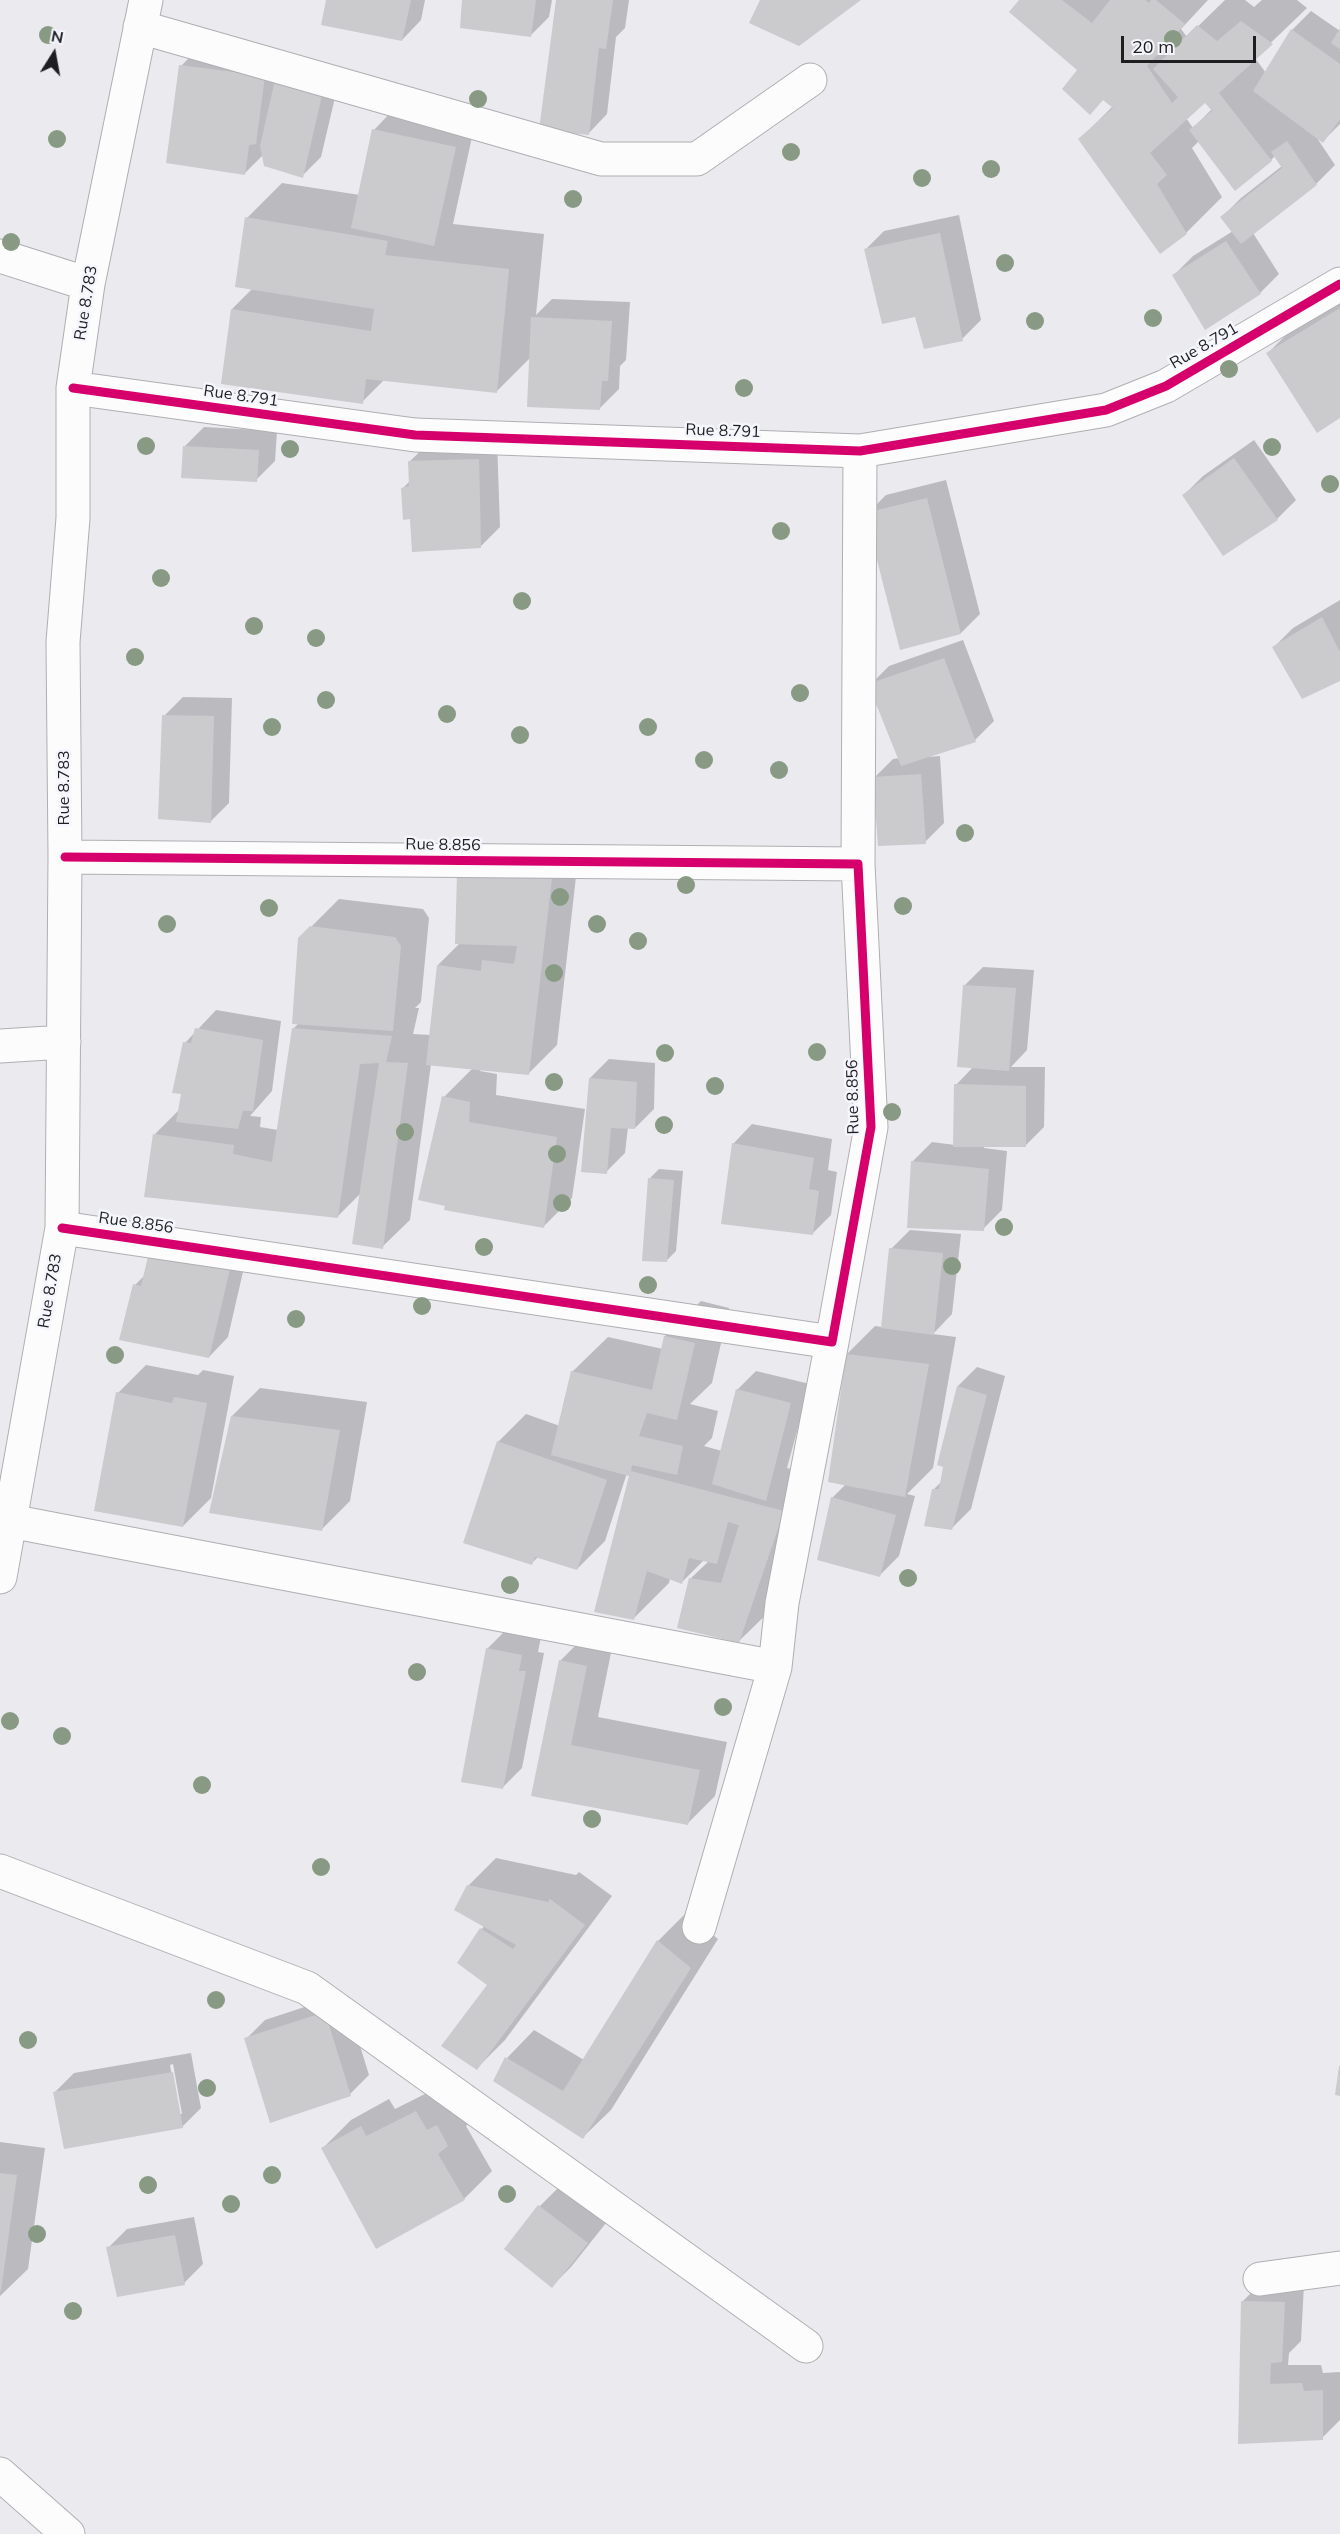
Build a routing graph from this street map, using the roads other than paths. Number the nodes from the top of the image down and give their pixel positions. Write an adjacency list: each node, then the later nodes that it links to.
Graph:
1 (143, 14): 2 (street); 4 (street, Rue 8.783)
2 (810, 80)
3 (0, 256): 4 (street)
4 (88, 284): 6 (street, Rue 8.783)
5 (1340, 284): 7 (street, Rue 8.791)
6 (73, 388): 7 (street, Rue 8.791); 8 (street, Rue 8.783)
7 (860, 451): 9 (street)
8 (64, 856): 9 (street, Rue 8.856); 10 (street, Rue 8.783)
9 (858, 864): 13 (street, Rue 8.856)
10 (64, 1042): 11 (street); 12 (street, Rue 8.783)
11 (0, 1046)
12 (62, 1228): 13 (street, Rue 8.856); 14 (street, Rue 8.783)
13 (832, 1342): 17 (street)
14 (10, 1456): 15 (street, Rue 8.783)
15 (9, 1521): 16 (street, Rue 8.783); 17 (street)
16 (0, 1578)
17 (775, 1667): 19 (street)
18 (0, 1871): 22 (street)
19 (699, 1927)
20 (1340, 2268): 21 (street)
21 (1260, 2279)
22 (806, 2346)
23 (0, 2474): 24 (street)
24 (68, 2534)

